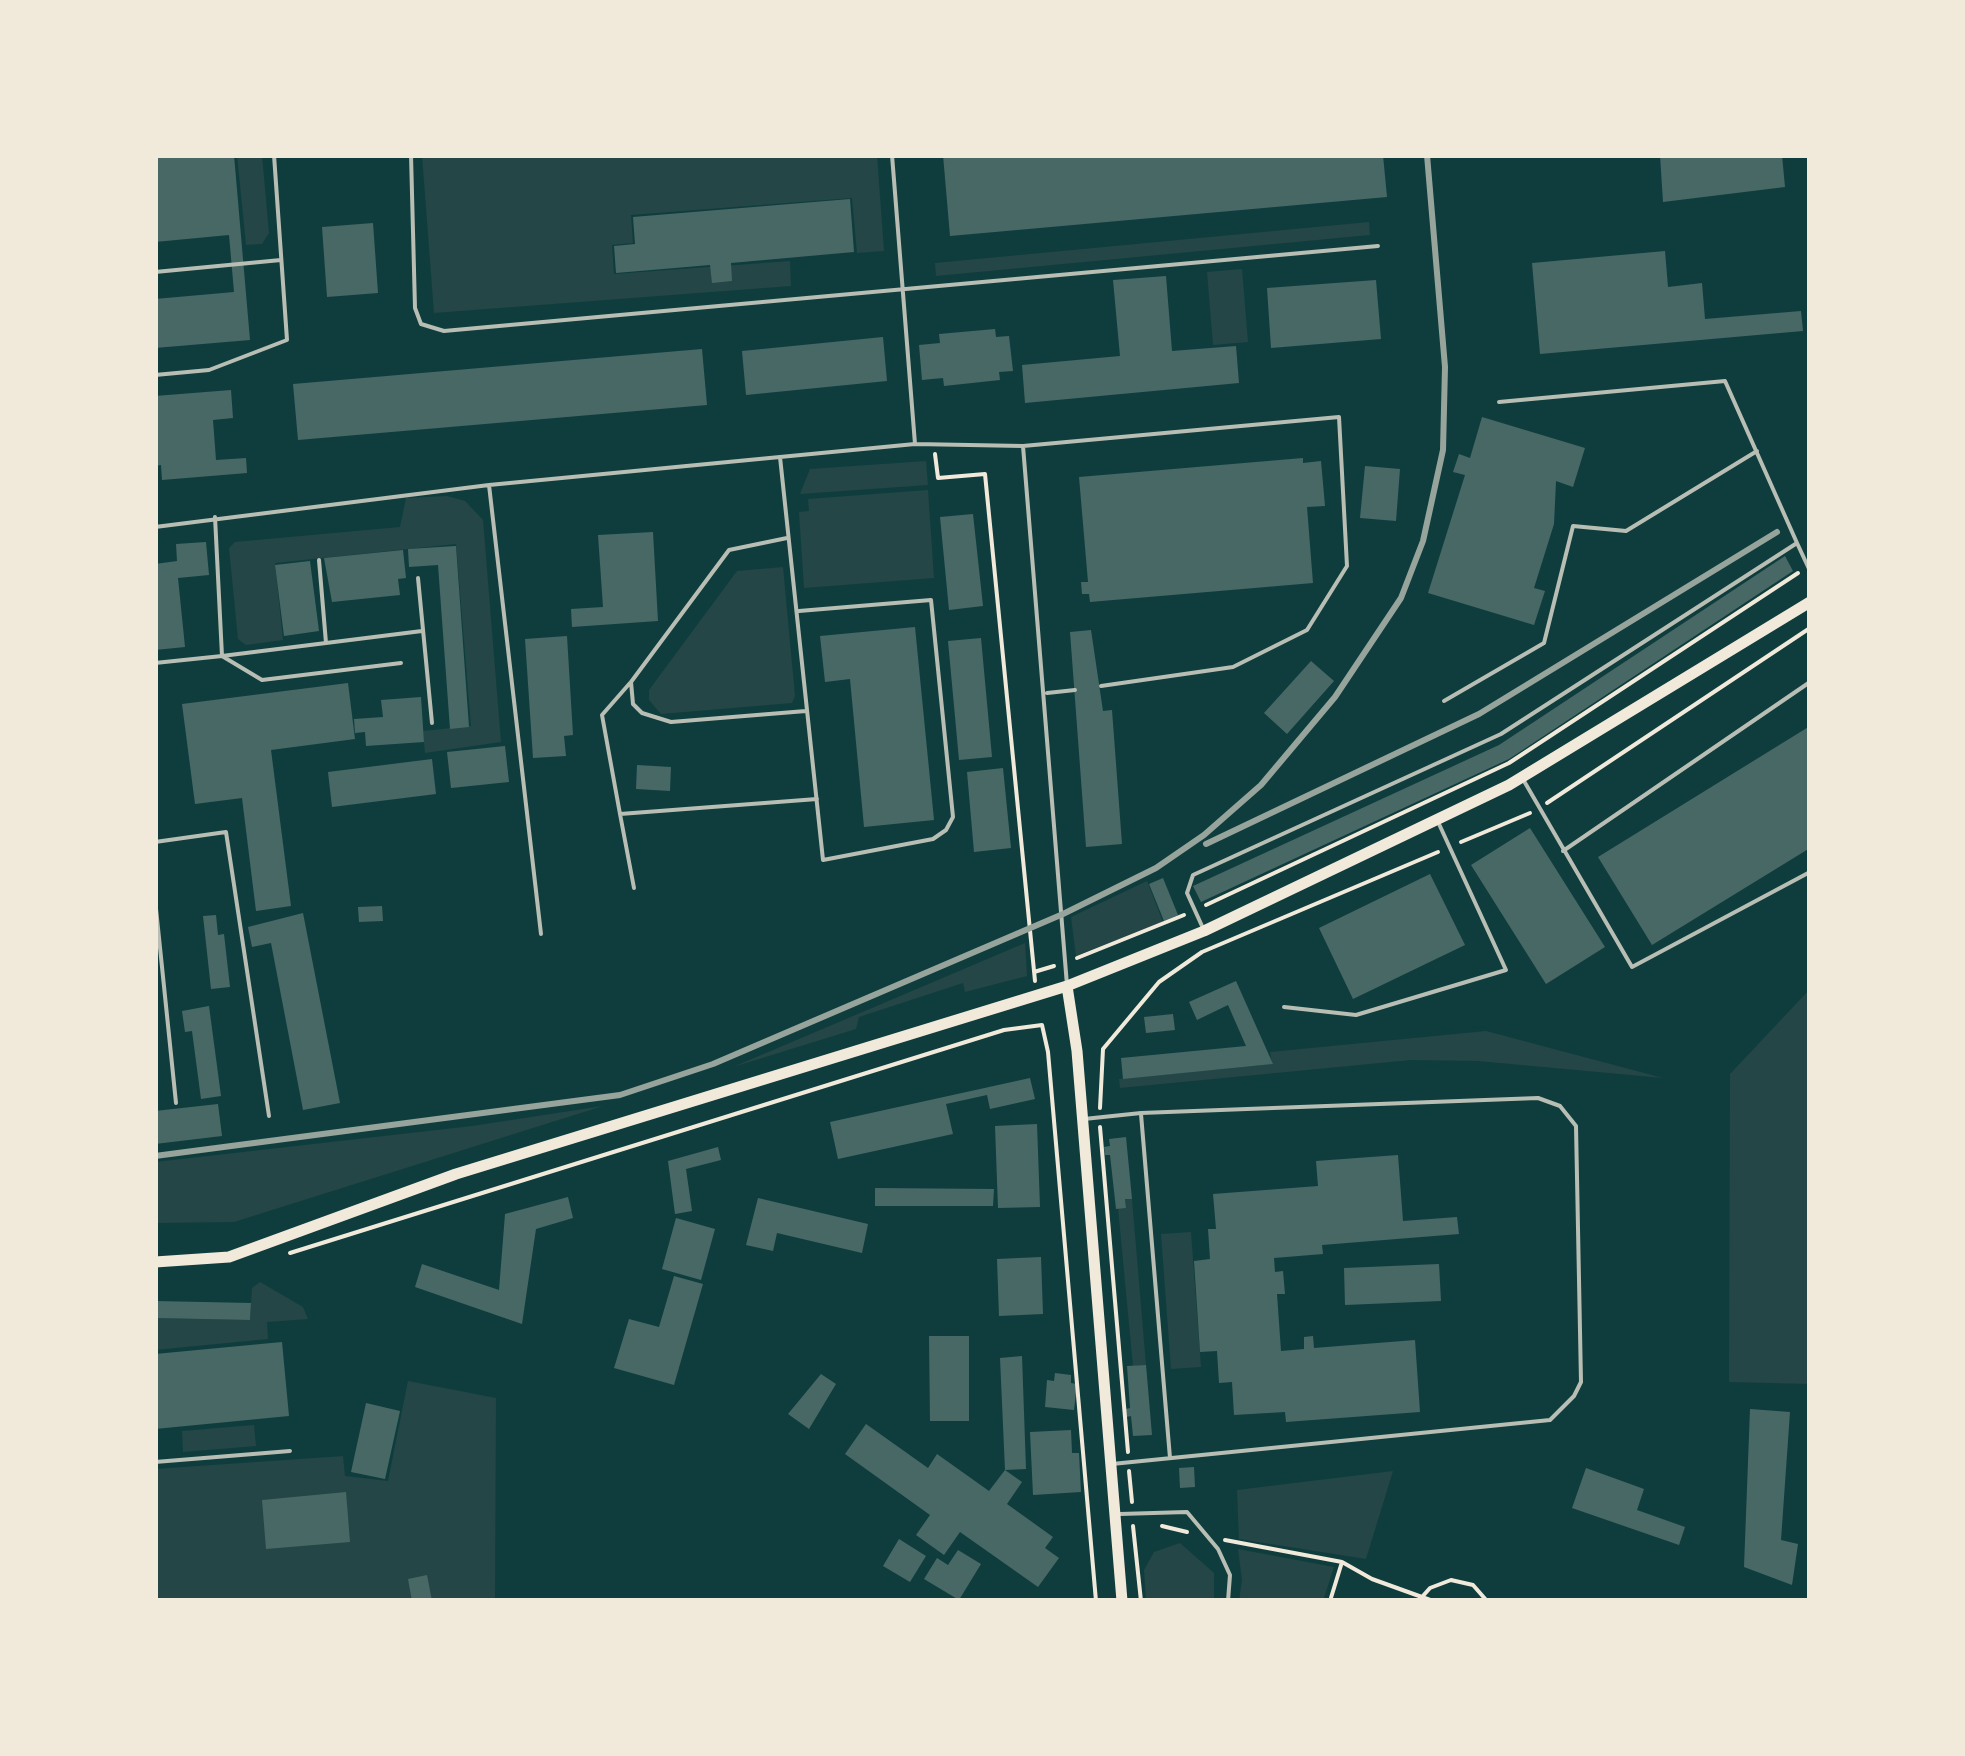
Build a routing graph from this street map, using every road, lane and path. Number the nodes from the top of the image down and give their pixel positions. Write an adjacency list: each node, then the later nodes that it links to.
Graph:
1 (274, 155): 5 (lane)
2 (411, 155): 7 (lane)
3 (892, 155): 7 (lane)
4 (1378, 246): 7 (lane)
5 (281, 260): 6 (lane); 8 (lane)
6 (155, 272)
7 (900, 292): 10 (lane)
8 (155, 376)
9 (1499, 402): 13 (lane)
10 (915, 444): 11 (lane); 14 (lane)
11 (934, 444): 12 (lane); 54 (path)
12 (1023, 446): 33 (lane); 35 (lane)
13 (1757, 452): 19 (lane); 36 (lane)
14 (780, 458): 15 (lane); 18 (lane)
15 (489, 485): 16 (lane); 52 (lane)
16 (215, 517): 17 (lane); 28 (lane)
17 (155, 527)
18 (787, 538): 24 (lane); 31 (lane)
19 (1797, 543): 21 (lane); 50 (lane)
20 (318, 560): 27 (lane)
21 (1809, 569): 50 (path)
22 (418, 578): 26 (lane)
23 (1810, 602): 39 (main road)
24 (798, 611): 37 (lane); 40 (lane)
25 (1810, 628): 41 (path)
26 (422, 631): 27 (lane); 38 (lane)
27 (326, 643): 28 (lane)
28 (222, 656): 29 (lane); 30 (lane)
29 (155, 663)
30 (401, 663)
31 (630, 682): 37 (lane); 42 (lane)
32 (1810, 682): 46 (lane)
33 (1101, 686)
34 (1074, 690): 35 (lane)
35 (1047, 692): 53 (lane)
36 (1444, 700)
37 (808, 711): 40 (lane)
38 (432, 723)
39 (1522, 777): 41 (lane); 43 (main road)
40 (817, 799): 42 (lane)
41 (1539, 809): 45 (path); 46 (lane)
42 (620, 814): 48 (lane)
43 (1437, 820): 45 (lane); 51 (main road)
44 (155, 842): 61 (lane)
45 (1450, 847): 57 (lane); 62 (path)
46 (1563, 851): 47 (lane)
47 (1810, 872)
48 (634, 888)
49 (155, 899): 59 (lane)
50 (1195, 911): 51 (lane); 53 (path)
51 (1204, 931): 55 (main road)
52 (541, 934)
53 (1065, 962): 54 (path); 55 (lane)
54 (1034, 972): 56 (path)
55 (1067, 986): 56 (main road); 63 (main road)
56 (1036, 994): 58 (path); 65 (main road)
57 (1284, 1007)
58 (1042, 1025): 64 (path); 76 (path)
59 (176, 1104)
60 (1141, 1112): 62 (lane); 67 (lane); 67 (lane)
61 (269, 1116)
62 (1100, 1117): 63 (lane); 69 (path)
63 (1081, 1119): 70 (main road)
64 (279, 1256)
65 (155, 1262)
66 (290, 1451): 68 (lane)
67 (1170, 1458): 69 (lane)
68 (155, 1462)
69 (1129, 1462): 70 (lane); 72 (path)
70 (1112, 1464): 71 (main road)
71 (1115, 1514): 72 (lane); 77 (main road)
72 (1133, 1516): 73 (path); 73 (lane); 78 (path)
73 (1207, 1536): 74 (path); 79 (lane)
74 (1342, 1562): 75 (path); 80 (path)
75 (1418, 1597): 81 (path); 82 (path)
76 (1096, 1601)
77 (1122, 1601)
78 (1140, 1601)
79 (1228, 1601)
80 (1330, 1601)
81 (1433, 1601)
82 (1487, 1601)

